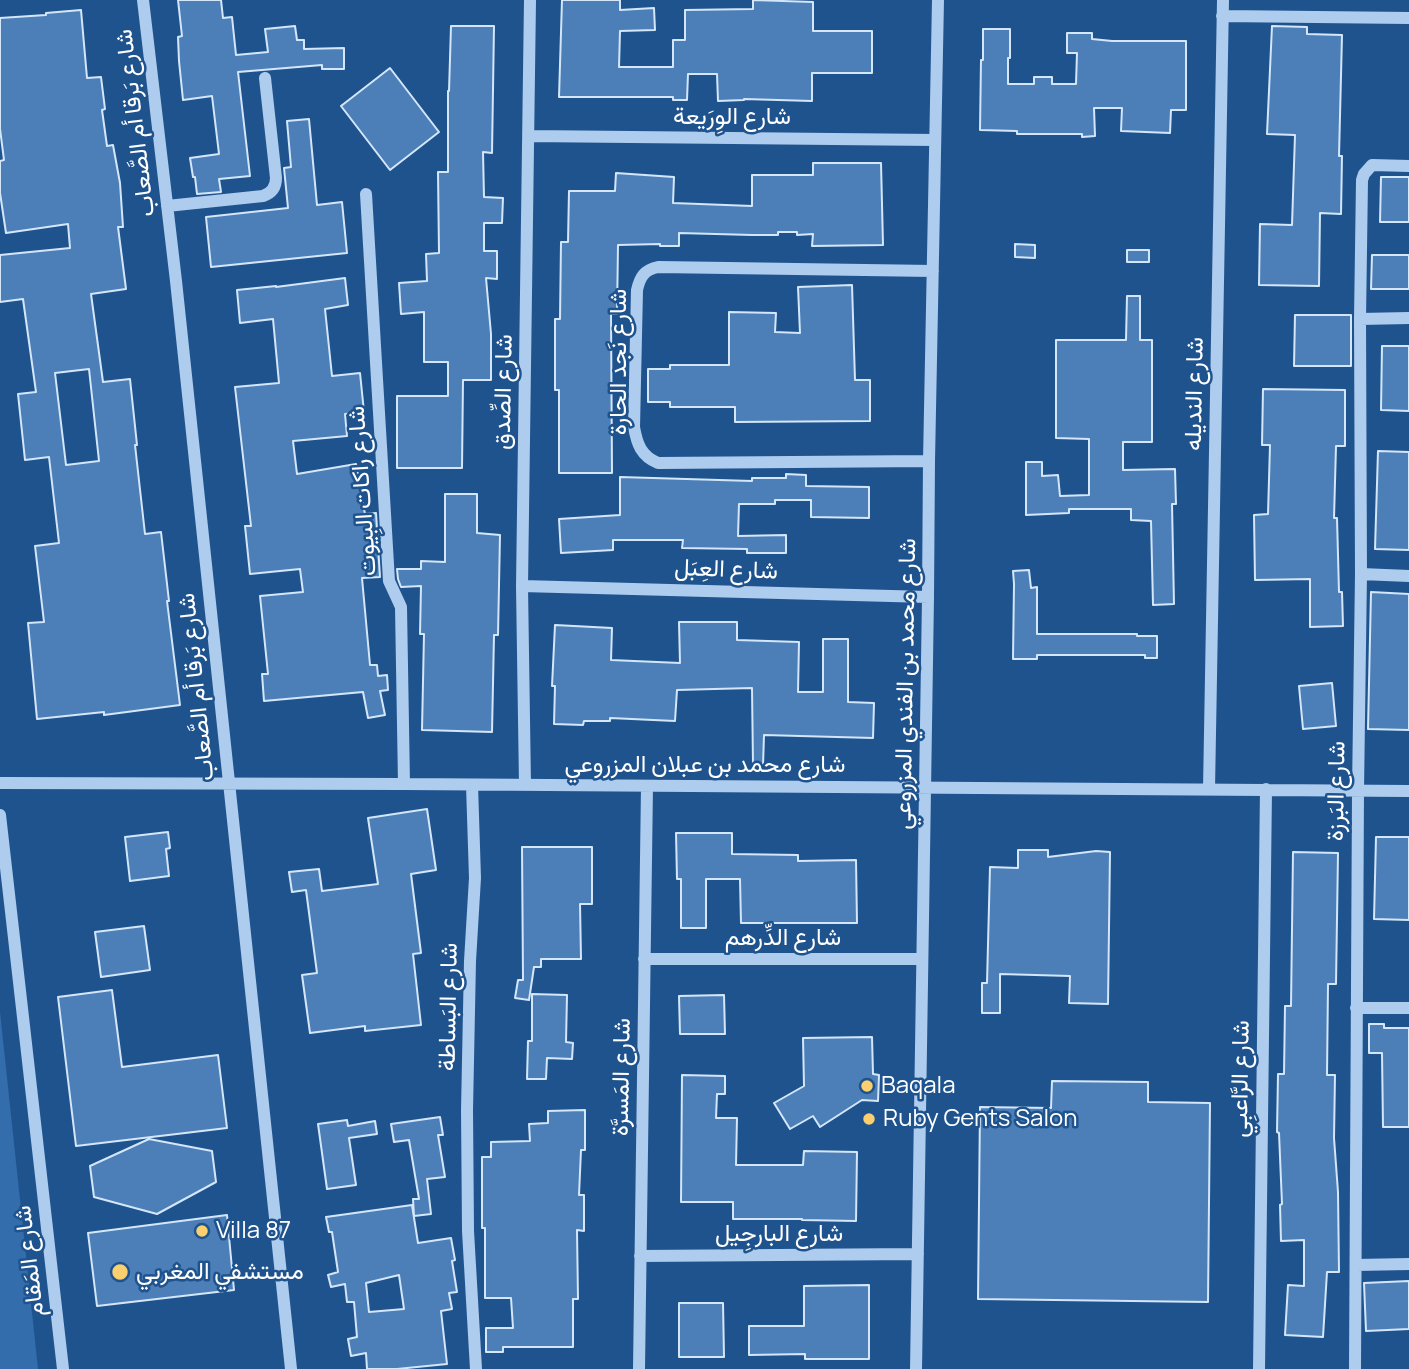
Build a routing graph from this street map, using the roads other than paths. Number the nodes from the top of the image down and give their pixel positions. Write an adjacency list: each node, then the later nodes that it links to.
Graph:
1 (143, 0): 12 (street, شارع بَرقا أم الصَّعاب)
2 (530, 0): 8 (street, شارع الصِّدق)
3 (938, 0): 9 (street, شارع محمد بن الفندي المزروعي)
4 (1223, 0): 5 (street, شارع النديله)
5 (1222, 16): 6 (street); 28 (street, شارع النديله)
6 (1409, 18)
7 (265, 78): 12 (street)
8 (529, 136): 9 (street, شارع الوِرَيعة); 19 (street, شارع الصِّدق)
9 (935, 140): 13 (street, شارع محمد بن الفندي المزروعي)
10 (1409, 166): 15 (street, شارع البَرزة)
11 (366, 194): 23 (street, شارع راكات البِيوت)
12 (167, 206): 22 (street, شارع بَرقا أم الصَّعاب)
13 (933, 271): 16 (street, شارع محمد بن الفندي المزروعي); 16 (street, شارع نَجد الحارة)
14 (1409, 318): 15 (street)
15 (1360, 319): 17 (street, شارع البَرزة)
16 (929, 461): 20 (street, شارع محمد بن الفندي المزروعي)
17 (1361, 574): 18 (street); 30 (street, شارع البَرزة)
18 (1409, 576)
19 (522, 586): 20 (street, شارع العِبَل); 25 (street, شارع الصِّدق)
20 (928, 597): 27 (street, شارع محمد بن الفندي المزروعي)
21 (0, 783): 22 (street, شارع محمد بن عبلان المزروعي)
22 (229, 784): 23 (street, شارع محمد بن عبلان المزروعي); 42 (street, شارع بَرقا أم الصَّعاب)
23 (404, 784): 24 (street, شارع محمد بن عبلان المزروعي)
24 (472, 785): 25 (street, شارع محمد بن عبلان المزروعي); 43 (street, شارع البَساطة)
25 (525, 785): 26 (street, شارع محمد بن عبلان المزروعي)
26 (646, 786): 27 (street, شارع محمد بن عبلان المزروعي); 33 (street, شارع المَسرَّة)
27 (925, 788): 28 (street, شارع محمد بن عبلان المزروعي); 34 (street, شارع محمد بن الفندي المزروعي)
28 (1209, 789): 29 (street, شارع محمد بن عبلان المزروعي)
29 (1266, 789): 30 (street, شارع محمد بن عبلان المزروعي); 46 (street, شارع الرَّاعبِي)
30 (1358, 791): 31 (street, شارع محمد بن عبلان المزروعي); 35 (street, شارع البَرزة)
31 (1409, 791)
32 (0, 815): 41 (street, شارع المَقام)
33 (644, 959): 34 (street, شارع الدِّرهم); 38 (street, شارع المَسرَّة)
34 (922, 959): 37 (street, شارع محمد بن الفندي المزروعي)
35 (1356, 1008): 36 (street); 40 (street, شارع البَرزة)
36 (1409, 1008)
37 (918, 1255): 38 (street, شارع البارجِيل); 45 (street, شارع محمد بن الفندي المزروعي)
38 (640, 1256): 44 (street, شارع المَسرَّة)
39 (1409, 1264): 40 (street)
40 (1356, 1265): 47 (street, شارع البَرزة)
41 (64, 1369)
42 (291, 1369)
43 (476, 1369)
44 (639, 1369)
45 (916, 1369)
46 (1259, 1369)
47 (1355, 1369)

